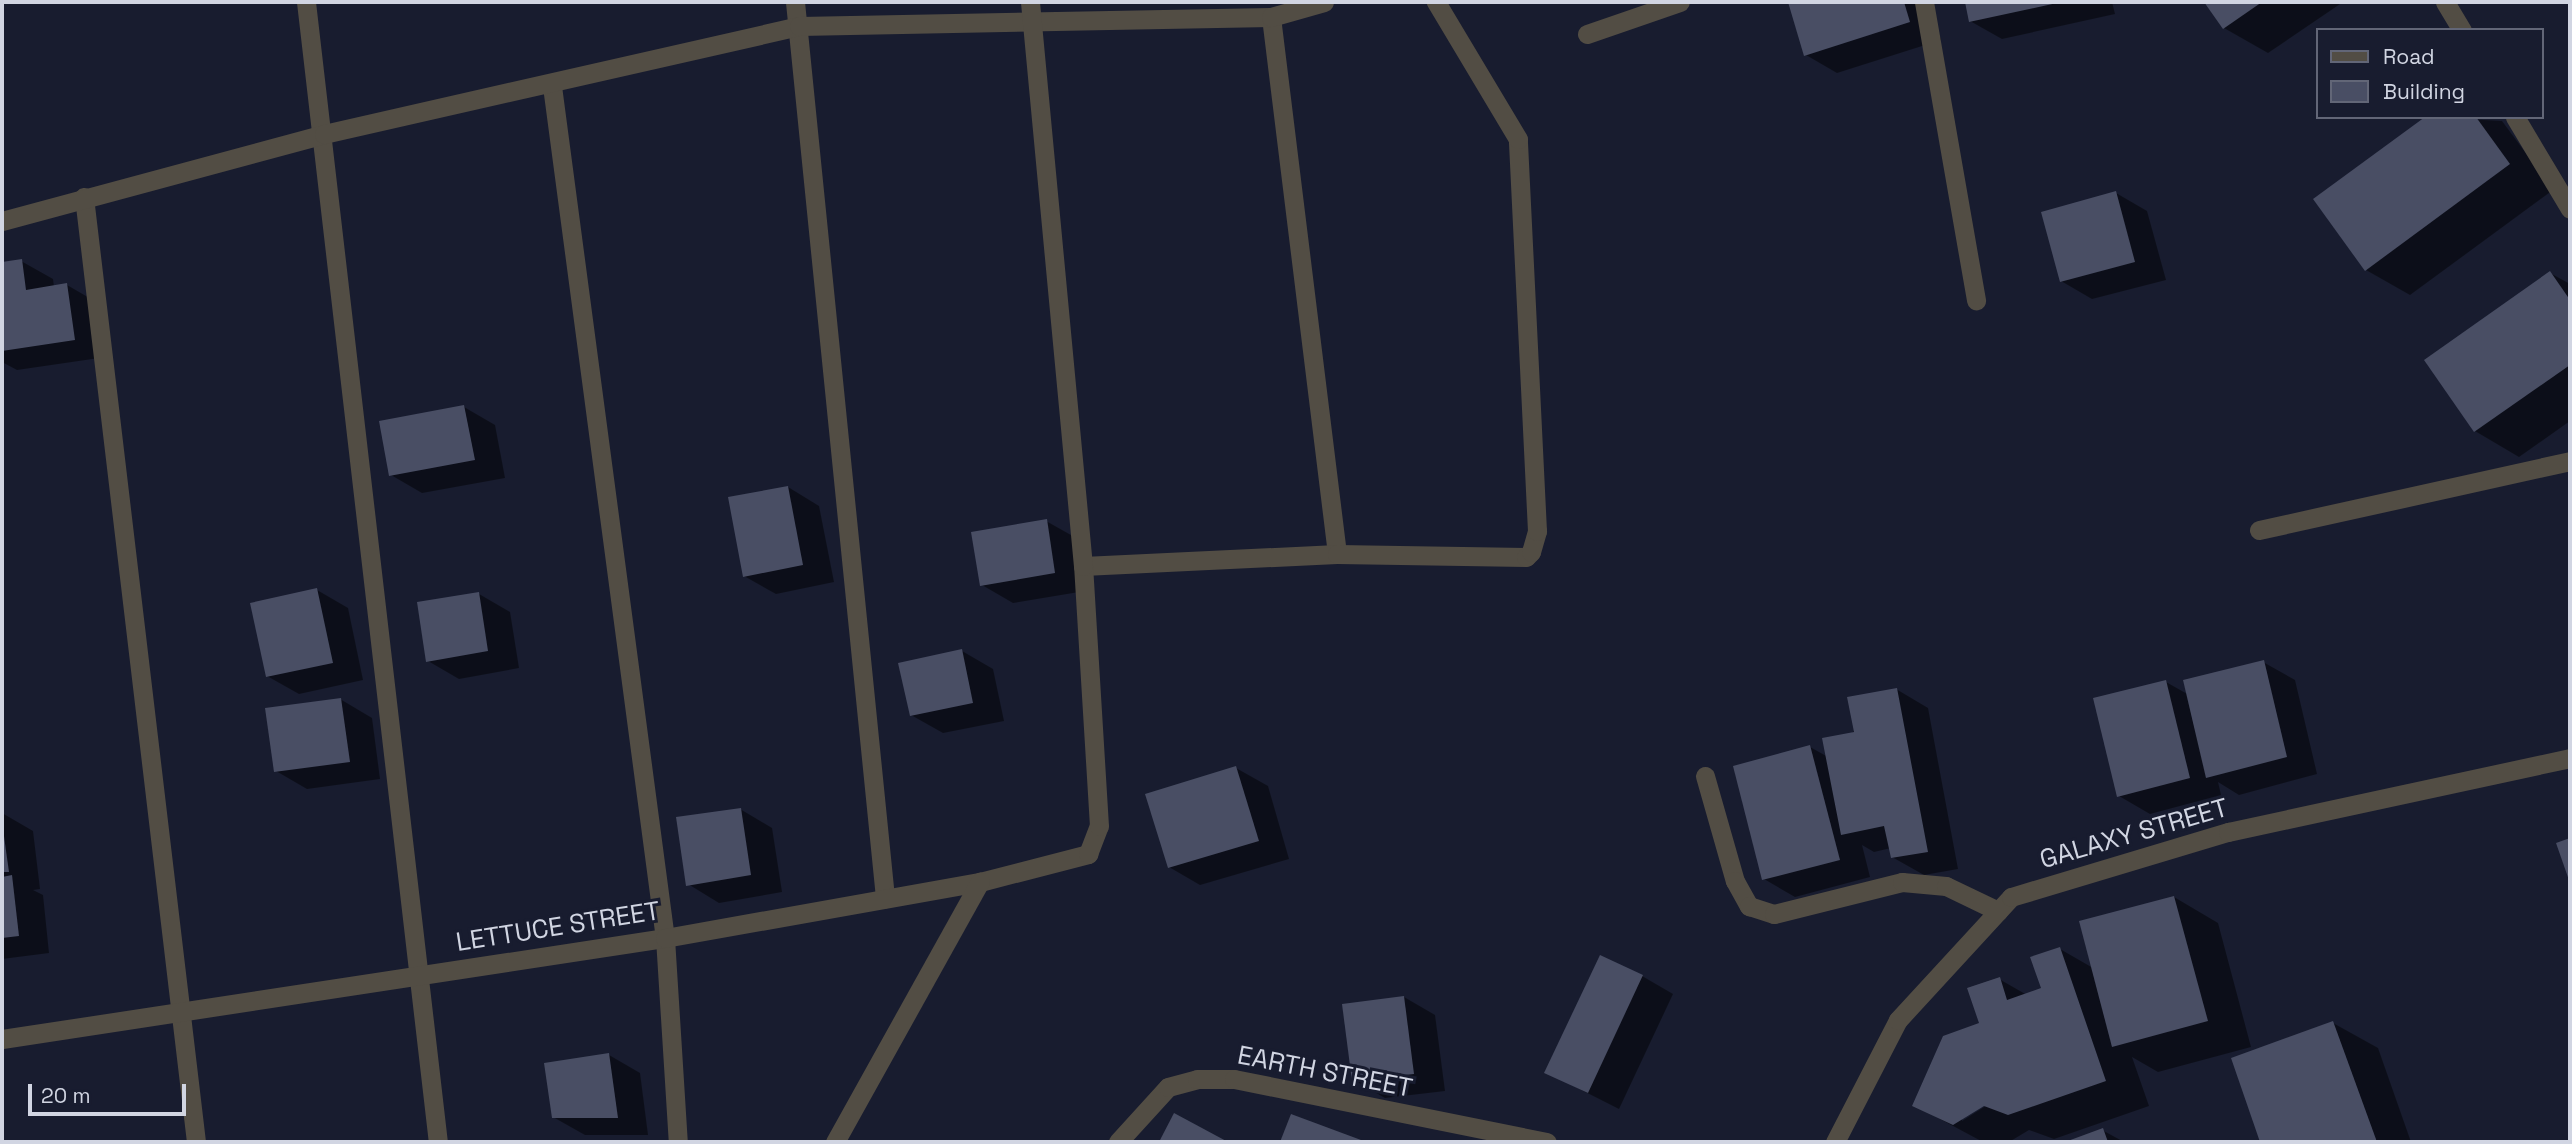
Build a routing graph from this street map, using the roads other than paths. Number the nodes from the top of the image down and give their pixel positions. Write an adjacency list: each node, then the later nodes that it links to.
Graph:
1 (306, 2): 16 (street)
2 (795, 2): 10 (street)
3 (1030, 2): 11 (street)
4 (1324, 2): 9 (street)
5 (1436, 2): 23 (street)
6 (1680, 2): 13 (street)
7 (1924, 2): 20 (street)
8 (2445, 2): 12 (street)
9 (1271, 17): 11 (street); 23 (street)
10 (799, 26): 11 (street); 14 (street); 28 (street)
11 (1032, 26): 24 (street)
12 (2461, 28)
13 (1587, 34)
14 (552, 86): 16 (street); 30 (street)
15 (2516, 119): 18 (street)
16 (324, 134): 17 (street); 31 (street)
17 (84, 197): 19 (street); 32 (street)
18 (2570, 209)
19 (2, 220)
20 (1976, 300)
21 (2570, 461): 22 (street)
22 (2259, 530)
23 (1337, 554): 24 (street)
24 (1083, 566): 27 (street, LETTUCE STREET)
25 (2570, 758): 29 (street, GALAXY STREET)
26 (1704, 776): 29 (street)
27 (980, 881): 28 (street, LETTUCE STREET); 37 (street)
28 (885, 898): 30 (street, LETTUCE STREET)
29 (1998, 911): 40 (street, GALAXY STREET)
30 (664, 938): 31 (street, LETTUCE STREET); 36 (street)
31 (422, 975): 32 (street, LETTUCE STREET); 35 (street)
32 (184, 1014): 33 (street, LETTUCE STREET); 34 (street)
33 (2, 1039)
34 (196, 1142)
35 (438, 1142)
36 (678, 1142)
37 (835, 1142)
38 (1118, 1142): 39 (street, EARTH STREET)
39 (1547, 1142)
40 (1835, 1142)

